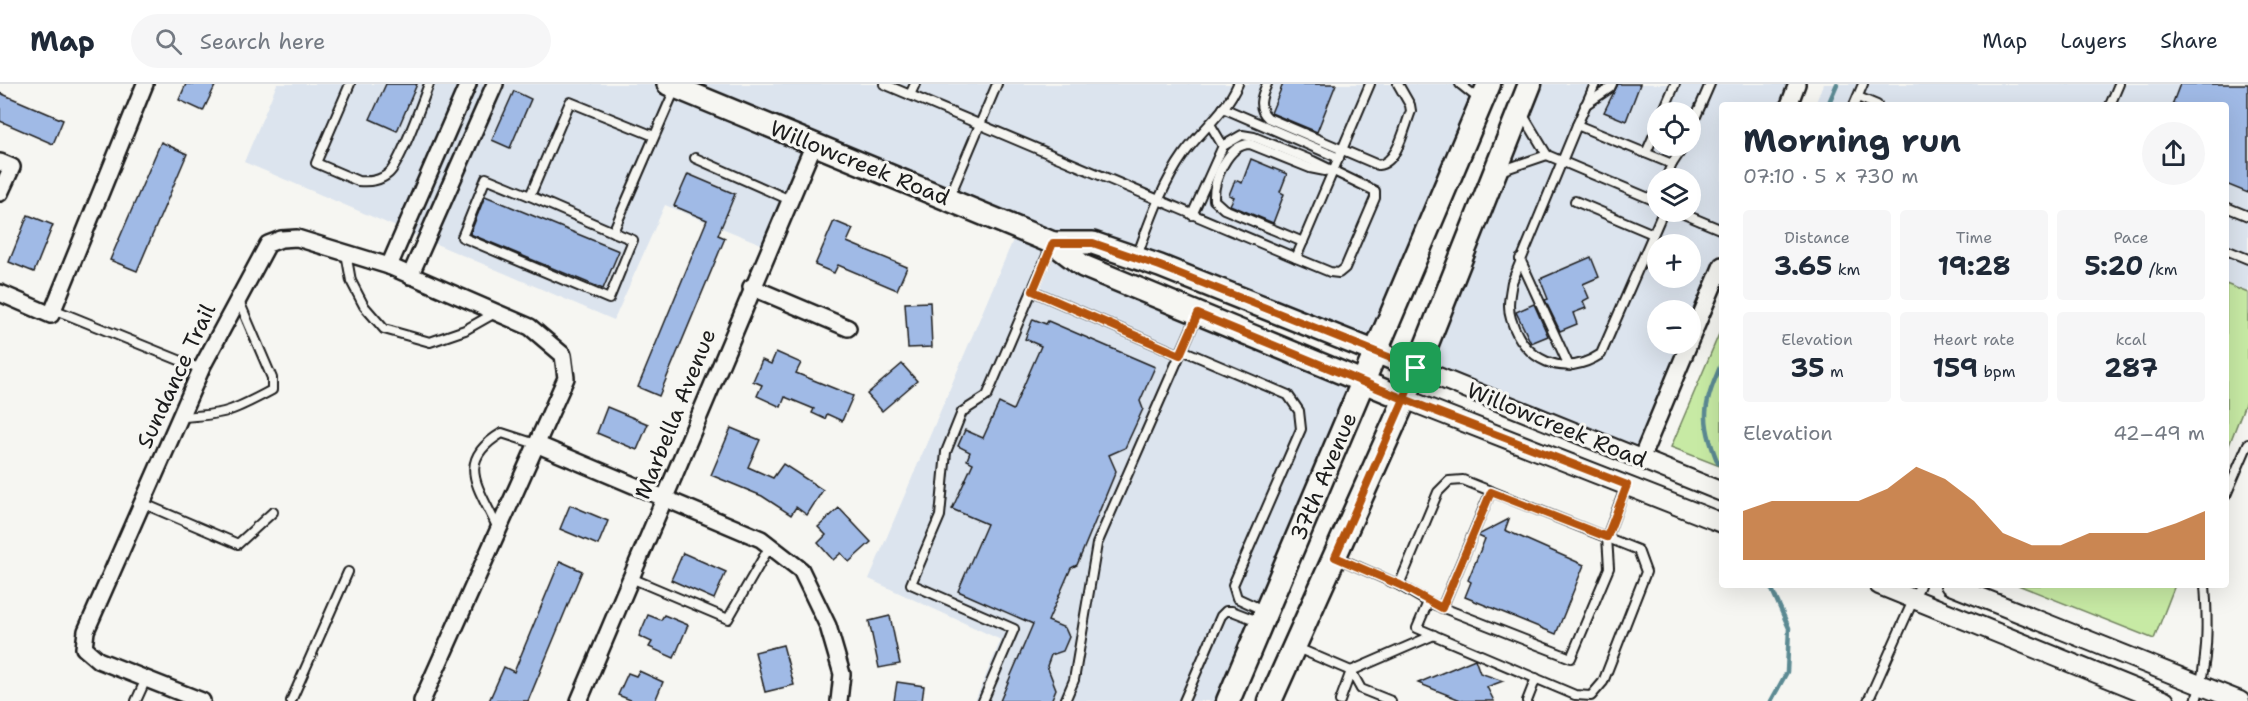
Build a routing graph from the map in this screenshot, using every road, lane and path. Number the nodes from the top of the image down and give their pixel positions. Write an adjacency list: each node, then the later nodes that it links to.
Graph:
1 (145, 84): 81 (street)
2 (350, 84): 3 (lane)
3 (429, 84)
4 (468, 84): 74 (street)
5 (495, 84): 76 (street)
6 (884, 84): 24 (lane)
7 (915, 84): 24 (lane)
8 (997, 84): 33 (lane)
9 (1238, 84): 31 (lane)
10 (1267, 84): 40 (lane)
11 (1370, 84): 40 (lane)
12 (1398, 84): 40 (lane)
13 (1460, 84): 23 (lane)
14 (1530, 84): 32 (main road, 37th Avenue)
15 (1595, 84): 29 (lane)
16 (1612, 84): 29 (lane)
17 (1675, 84): 26 (lane)
18 (1710, 84): 30 (lane)
19 (1797, 84): 27 (street)
20 (1863, 84): 25 (lane)
21 (2119, 84): 28 (lane)
22 (672, 86): 36 (lane); 37 (main road, Willowcreek Road)
23 (1485, 93): 86 (main road, 37th Avenue)
24 (910, 95): 33 (lane)
25 (1856, 101)
26 (1667, 102)
27 (1790, 102)
28 (2111, 102)
29 (1586, 105): 35 (lane)
30 (1701, 105)
31 (1223, 108): 34 (lane); 40 (lane)
32 (1520, 109): 41 (lane); 49 (main road, 37th Avenue)
33 (980, 124): 54 (lane); 55 (lane)
34 (1210, 124): 38 (lane); 55 (lane)
35 (1577, 125): 39 (lane); 44 (lane)
36 (654, 136): 51 (lane); 63 (lane)
37 (814, 144): 53 (street, Marbella Avenue); 54 (main road, Willowcreek Road)
38 (1223, 146): 48 (lane); 58 (lane)
39 (1646, 153): 46 (lane)
40 (1340, 154): 48 (lane)
41 (1547, 155): 44 (lane); 49 (lane)
42 (1677, 156): 46 (lane)
43 (695, 158): 53 (lane)
44 (1562, 161): 52 (lane); 72 (lane)
45 (0, 162): 50 (street)
46 (1672, 164): 47 (lane)
47 (1670, 168)
48 (1333, 172): 65 (lane); 65 (lane); 71 (lane)
49 (1496, 172): 90 (main road, 37th Avenue)
50 (0, 193)
51 (530, 196): 63 (lane); 63 (lane)
52 (1647, 197)
53 (790, 200): 77 (street, Marbella Avenue)
54 (948, 200): 66 (main road, Willowcreek Road)
55 (1158, 201): 58 (lane); 70 (lane)
56 (1575, 201): 64 (lane)
57 (2229, 208): 59 (lane)
58 (1192, 215): 71 (lane)
59 (2248, 216)
60 (1701, 221): 62 (lane)
61 (1658, 222): 64 (lane)
62 (1719, 229)
63 (613, 232)
64 (1653, 234)
65 (1303, 242): 71 (lane)
66 (1053, 243): 70 (main road, Willowcreek Road); 78 (lane); 83 (main road, Willowcreek Road)
67 (1647, 248): 89 (lane)
68 (2229, 251): 73 (lane)
69 (346, 253): 74 (street, Sundance Trail); 80 (street, Sundance Trail); 82 (lane)
70 (1136, 258): 86 (main road, Willowcreek Road)
71 (1296, 258)
72 (1520, 259): 89 (lane); 89 (lane)
73 (2248, 259)
74 (389, 266): 76 (street, Sundance Trail)
75 (1719, 272): 84 (street)
76 (410, 276): 82 (street, Sundance Trail)
77 (751, 287): 85 (street); 102 (street, Marbella Avenue)
78 (1033, 291): 87 (lane); 132 (lane)
79 (0, 293): 81 (street)
80 (238, 300): 91 (street, Sundance Trail); 94 (lane)
81 (52, 312): 91 (lane)
82 (496, 312): 95 (street, Sundance Trail)
83 (1198, 314): 87 (lane); 92 (main road, Willowcreek Road)
84 (1701, 316)
85 (848, 328)
86 (1376, 351): 90 (main road, Willowcreek Road); 92 (main road, 37th Avenue)
87 (1181, 353): 119 (lane); 133 (lane)
88 (1685, 354): 97 (street)
89 (1569, 366)
90 (1416, 368): 93 (main road, 37th Avenue); 97 (street, Willowcreek Road)
91 (201, 369): 94 (street, Sundance Trail)
92 (1364, 382): 93 (main road, Willowcreek Road); 119 (main road, 37th Avenue)
93 (1404, 399): 98 (street, Willowcreek Road); 109 (main road, 37th Avenue)
94 (180, 417): 103 (street, Sundance Trail)
95 (536, 444): 102 (street); 106 (street, Sundance Trail); 106 (lane)
96 (2248, 444): 99 (lane)
97 (1641, 459): 100 (street, Willowcreek Road)
98 (1627, 485): 105 (street, Willowcreek Road); 107 (lane)
99 (2229, 488)
100 (1719, 491)
101 (1491, 492): 107 (lane); 112 (lane); 118 (lane)
102 (665, 497): 108 (street); 111 (street, Marbella Avenue)
103 (142, 503): 104 (lane); 124 (street, Sundance Trail)
104 (273, 512)
105 (1719, 522)
106 (498, 530): 129 (street, Sundance Trail)
107 (1607, 537): 118 (lane); 123 (lane)
108 (770, 546): 111 (lane); 131 (street)
109 (1335, 557): 112 (lane); 121 (main road, 37th Avenue)
110 (348, 572): 128 (lane)
111 (631, 578): 130 (street, Marbella Avenue)
112 (1400, 585): 117 (lane)
113 (1895, 588): 116 (street)
114 (1957, 588): 125 (street)
115 (2205, 588): 125 (lane)
116 (1917, 592): 140 (lane); 141 (street)
117 (1428, 602): 118 (lane); 120 (lane)
118 (1442, 608)
119 (1264, 617): 134 (lane); 135 (main road, 37th Avenue)
120 (1434, 635): 122 (lane); 123 (lane)
121 (1294, 647): 122 (lane); 136 (main road, 37th Avenue)
122 (1351, 671): 137 (lane); 138 (lane)
123 (1536, 678): 139 (lane)
124 (146, 679): 126 (lane); 127 (street)
125 (2199, 693): 142 (street)
126 (136, 701)
127 (202, 701)
128 (291, 701)
129 (422, 701)
130 (579, 701)
131 (839, 701)
132 (983, 701)
133 (1065, 701)
134 (1185, 701)
135 (1228, 701)
136 (1270, 701)
137 (1340, 701)
138 (1391, 701)
139 (1527, 701)
140 (1868, 701)
141 (2165, 701)
142 (2240, 701)

